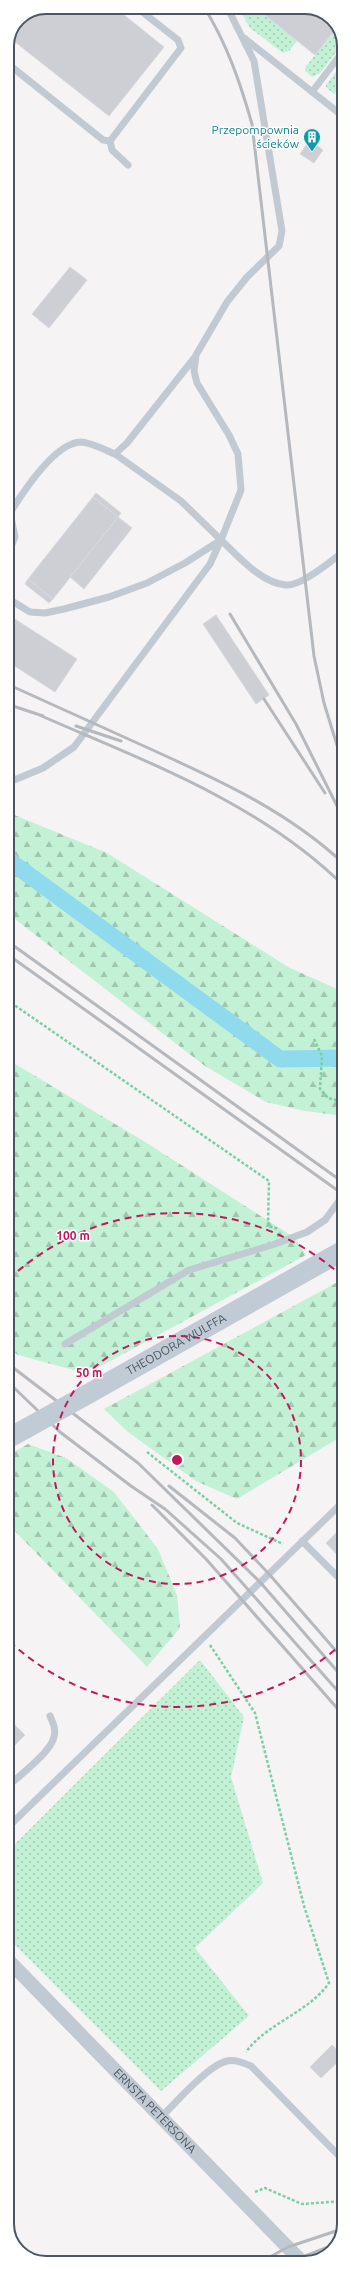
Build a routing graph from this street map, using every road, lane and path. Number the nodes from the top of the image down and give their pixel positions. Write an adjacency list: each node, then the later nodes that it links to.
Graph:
1 (145, 14): 8 (lane)
2 (231, 14): 3 (lane)
3 (242, 36): 6 (lane); 10 (lane)
4 (337, 59): 6 (lane)
5 (14, 69): 8 (lane)
6 (312, 92): 7 (lane)
7 (337, 112)
8 (110, 141): 9 (lane)
9 (128, 165)
10 (196, 355): 11 (lane); 13 (lane)
11 (115, 454): 12 (lane); 13 (lane)
12 (14, 508)
13 (221, 540): 14 (lane); 15 (lane); 16 (lane)
14 (337, 557)
15 (14, 602)
16 (14, 780)
17 (14, 1005): 21 (path)
18 (314, 1039): 19 (path)
19 (337, 1100)
20 (337, 1204): 21 (lane, bridge)
21 (299, 1235): 23 (lane)
22 (337, 1254): 24 (street, THEODORA WULFFA, bridge)
23 (65, 1344)
24 (14, 1435)
25 (147, 1452): 28 (path)
26 (337, 1508): 27 (lane)
27 (302, 1541): 28 (lane); 29 (lane)
28 (295, 1548): 30 (lane)
29 (337, 1577)
30 (204, 1636): 33 (lane); 35 (path)
31 (50, 1716): 32 (lane)
32 (14, 1781)
33 (14, 1821)
34 (14, 1966): 36 (street, ERNSTA PETERSONA)
35 (238, 2062): 36 (lane); 37 (lane)
36 (161, 2117): 38 (street, ERNSTA PETERSONA)
37 (337, 2155)
38 (244, 2202): 39 (path); 40 (street, ERNSTA PETERSONA)
39 (337, 2202)
40 (296, 2256)

